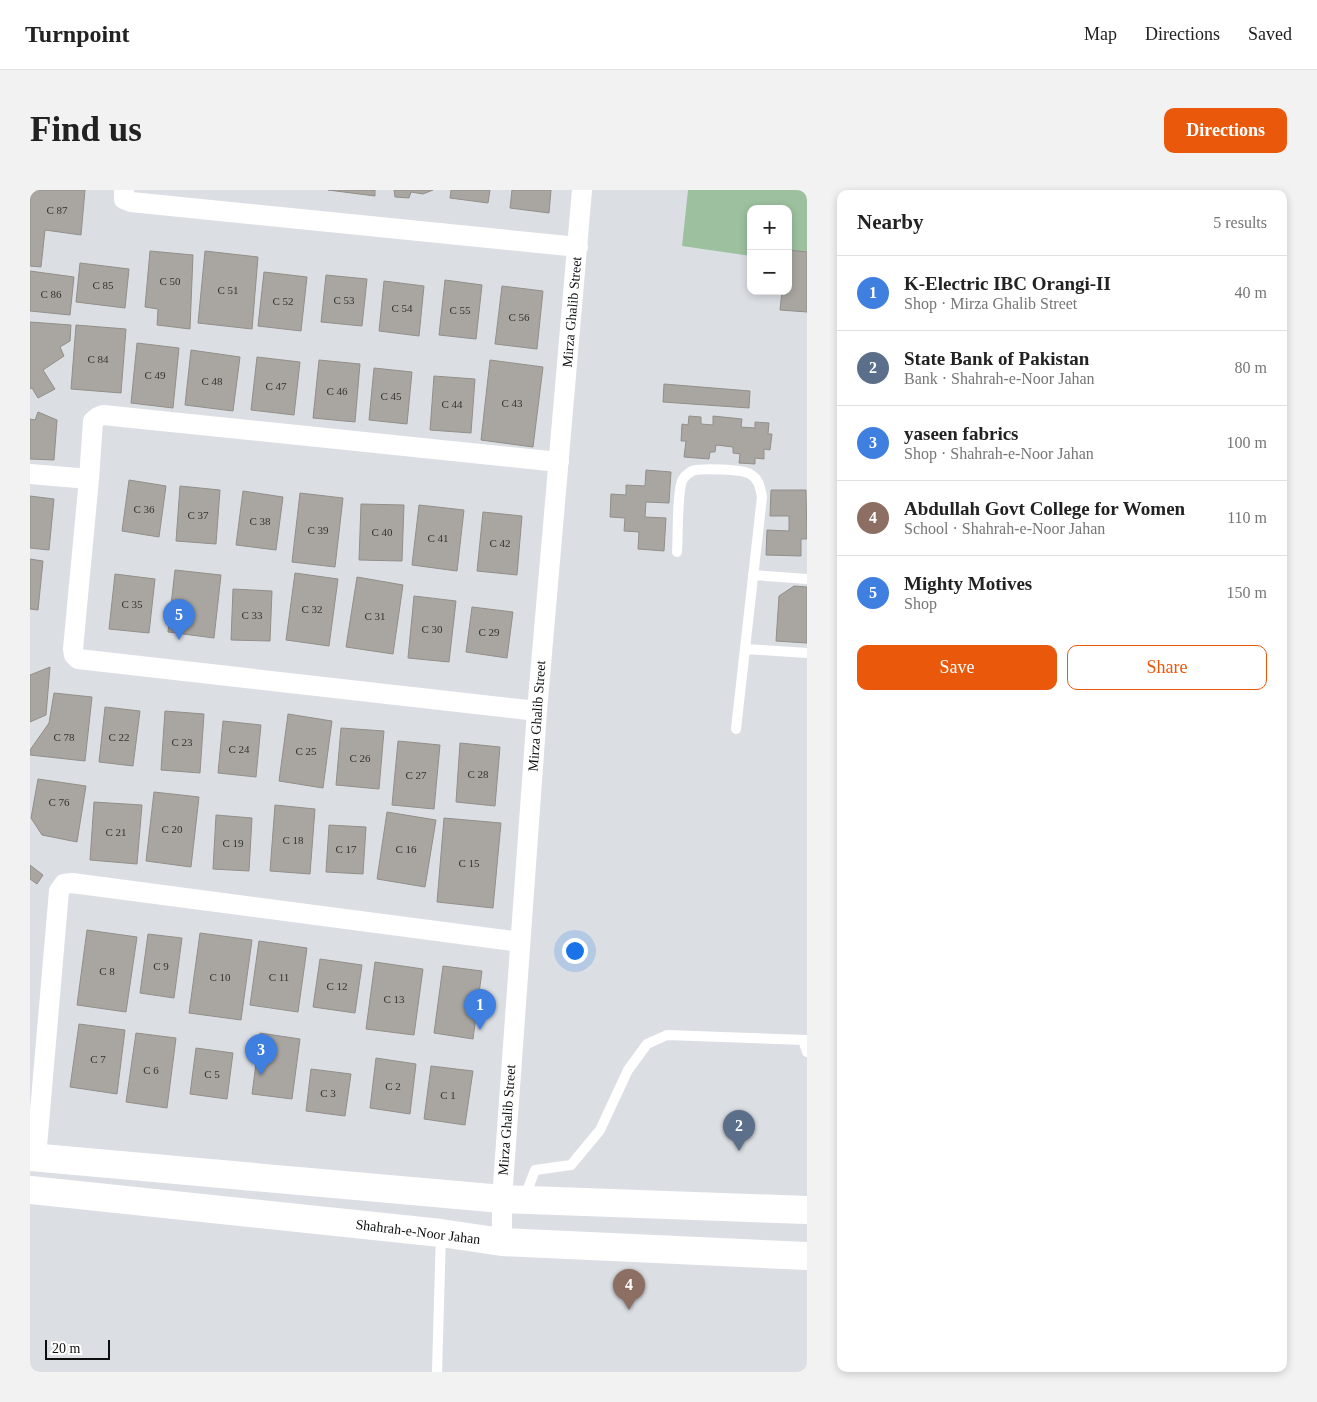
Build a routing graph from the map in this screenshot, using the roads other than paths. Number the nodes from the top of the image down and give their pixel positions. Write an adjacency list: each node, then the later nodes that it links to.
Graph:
1 (124, 190): 3 (street)
2 (582, 190): 3 (street, Mirza Ghalib Street)
3 (578, 247): 4 (street, Mirza Ghalib Street)
4 (558, 462): 6 (street); 12 (street, Mirza Ghalib Street)
5 (30, 474): 6 (street)
6 (90, 479): 12 (street)
7 (677, 552): 8 (lane)
8 (753, 575): 9 (lane); 10 (lane)
9 (807, 579)
10 (745, 649): 11 (lane); 13 (lane)
11 (807, 653)
12 (537, 711): 14 (street, Mirza Ghalib Street)
13 (736, 729)
14 (520, 942): 17 (street); 19 (street, Mirza Ghalib Street)
15 (805, 1040): 16 (lane); 19 (lane)
16 (807, 1052)
17 (33, 1158): 19 (main road)
18 (30, 1190): 21 (main road, Shahrah-e-Noor Jahan)
19 (513, 1199): 20 (main road); 22 (street, Mirza Ghalib Street)
20 (807, 1210)
21 (441, 1233): 22 (main road, Shahrah-e-Noor Jahan); 24 (lane)
22 (502, 1242): 23 (main road, Shahrah-e-Noor Jahan)
23 (807, 1256)
24 (437, 1372)

